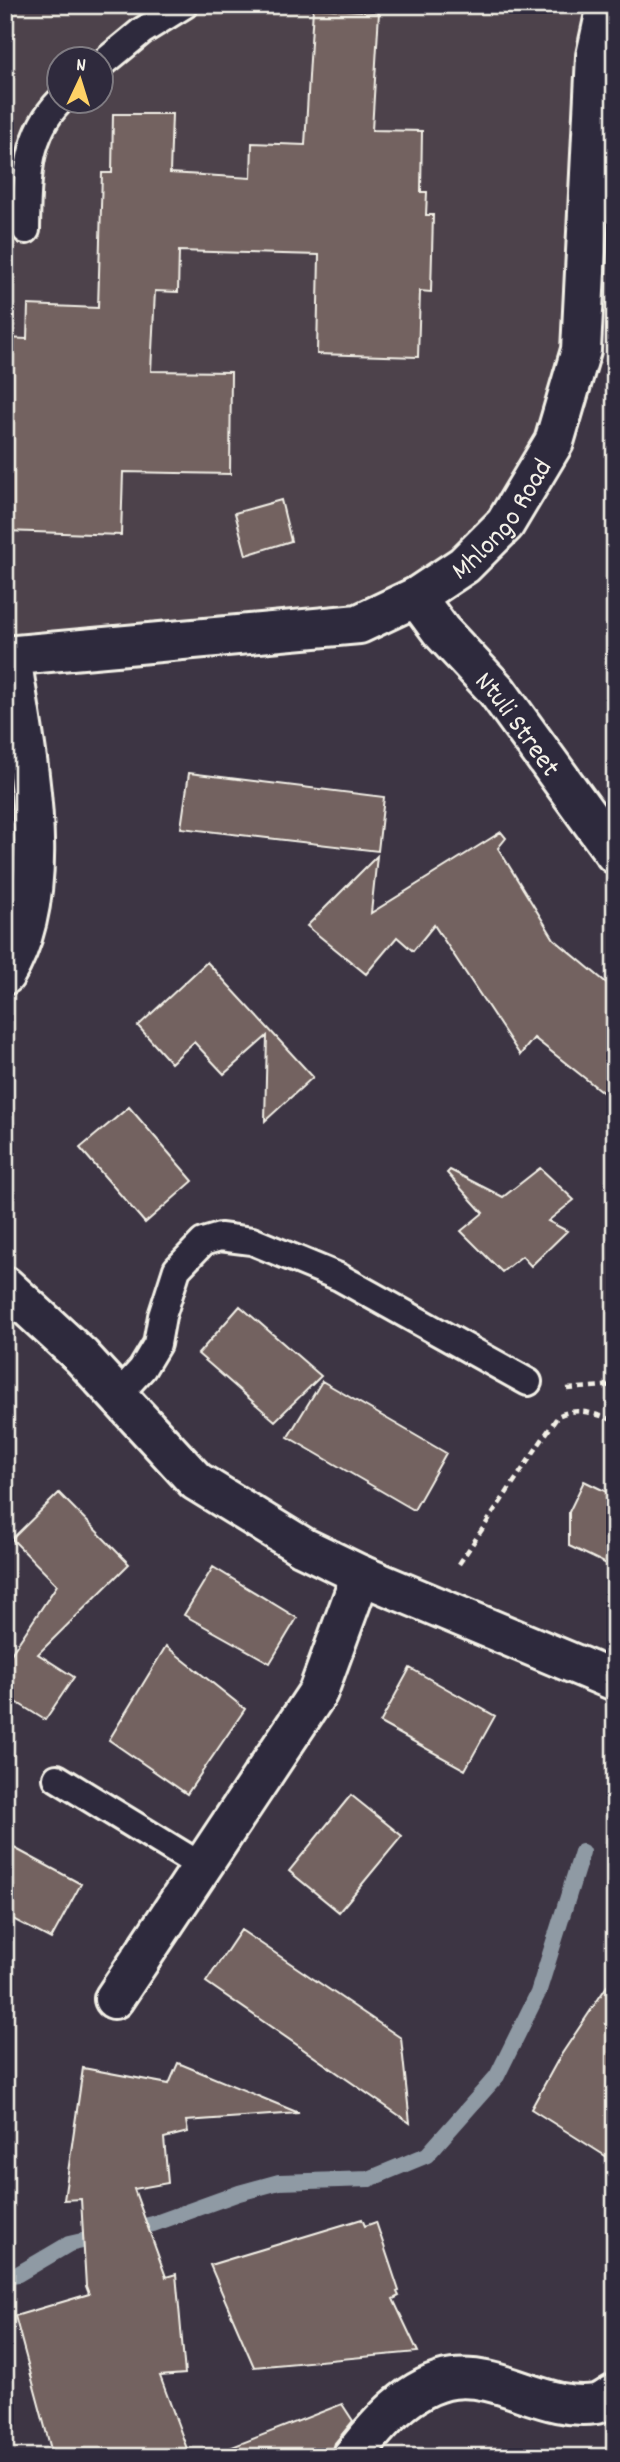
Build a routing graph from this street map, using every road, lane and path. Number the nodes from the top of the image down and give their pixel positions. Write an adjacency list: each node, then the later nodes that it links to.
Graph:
1 (184, 5): 3 (lane)
2 (607, 5): 6 (street, Mhlongo Road)
3 (116, 53)
4 (47, 116): 5 (lane)
5 (26, 230)
6 (601, 243): 7 (street, Mhlongo Road)
7 (416, 597): 8 (street, Mhlongo Road); 9 (street, Ntuli Street)
8 (8, 655): 10 (street)
9 (615, 854)
10 (5, 975)
11 (5, 1286): 14 (street)
12 (528, 1382): 13 (path); 14 (lane)
13 (615, 1385)
14 (118, 1395): 17 (street)
15 (615, 1421): 16 (path)
16 (456, 1568)
17 (361, 1575): 18 (street); 20 (street)
18 (615, 1681)
19 (57, 1778): 20 (lane)
20 (201, 1866): 21 (street)
21 (114, 1998)
22 (615, 2394): 23 (street)
23 (352, 2457)

